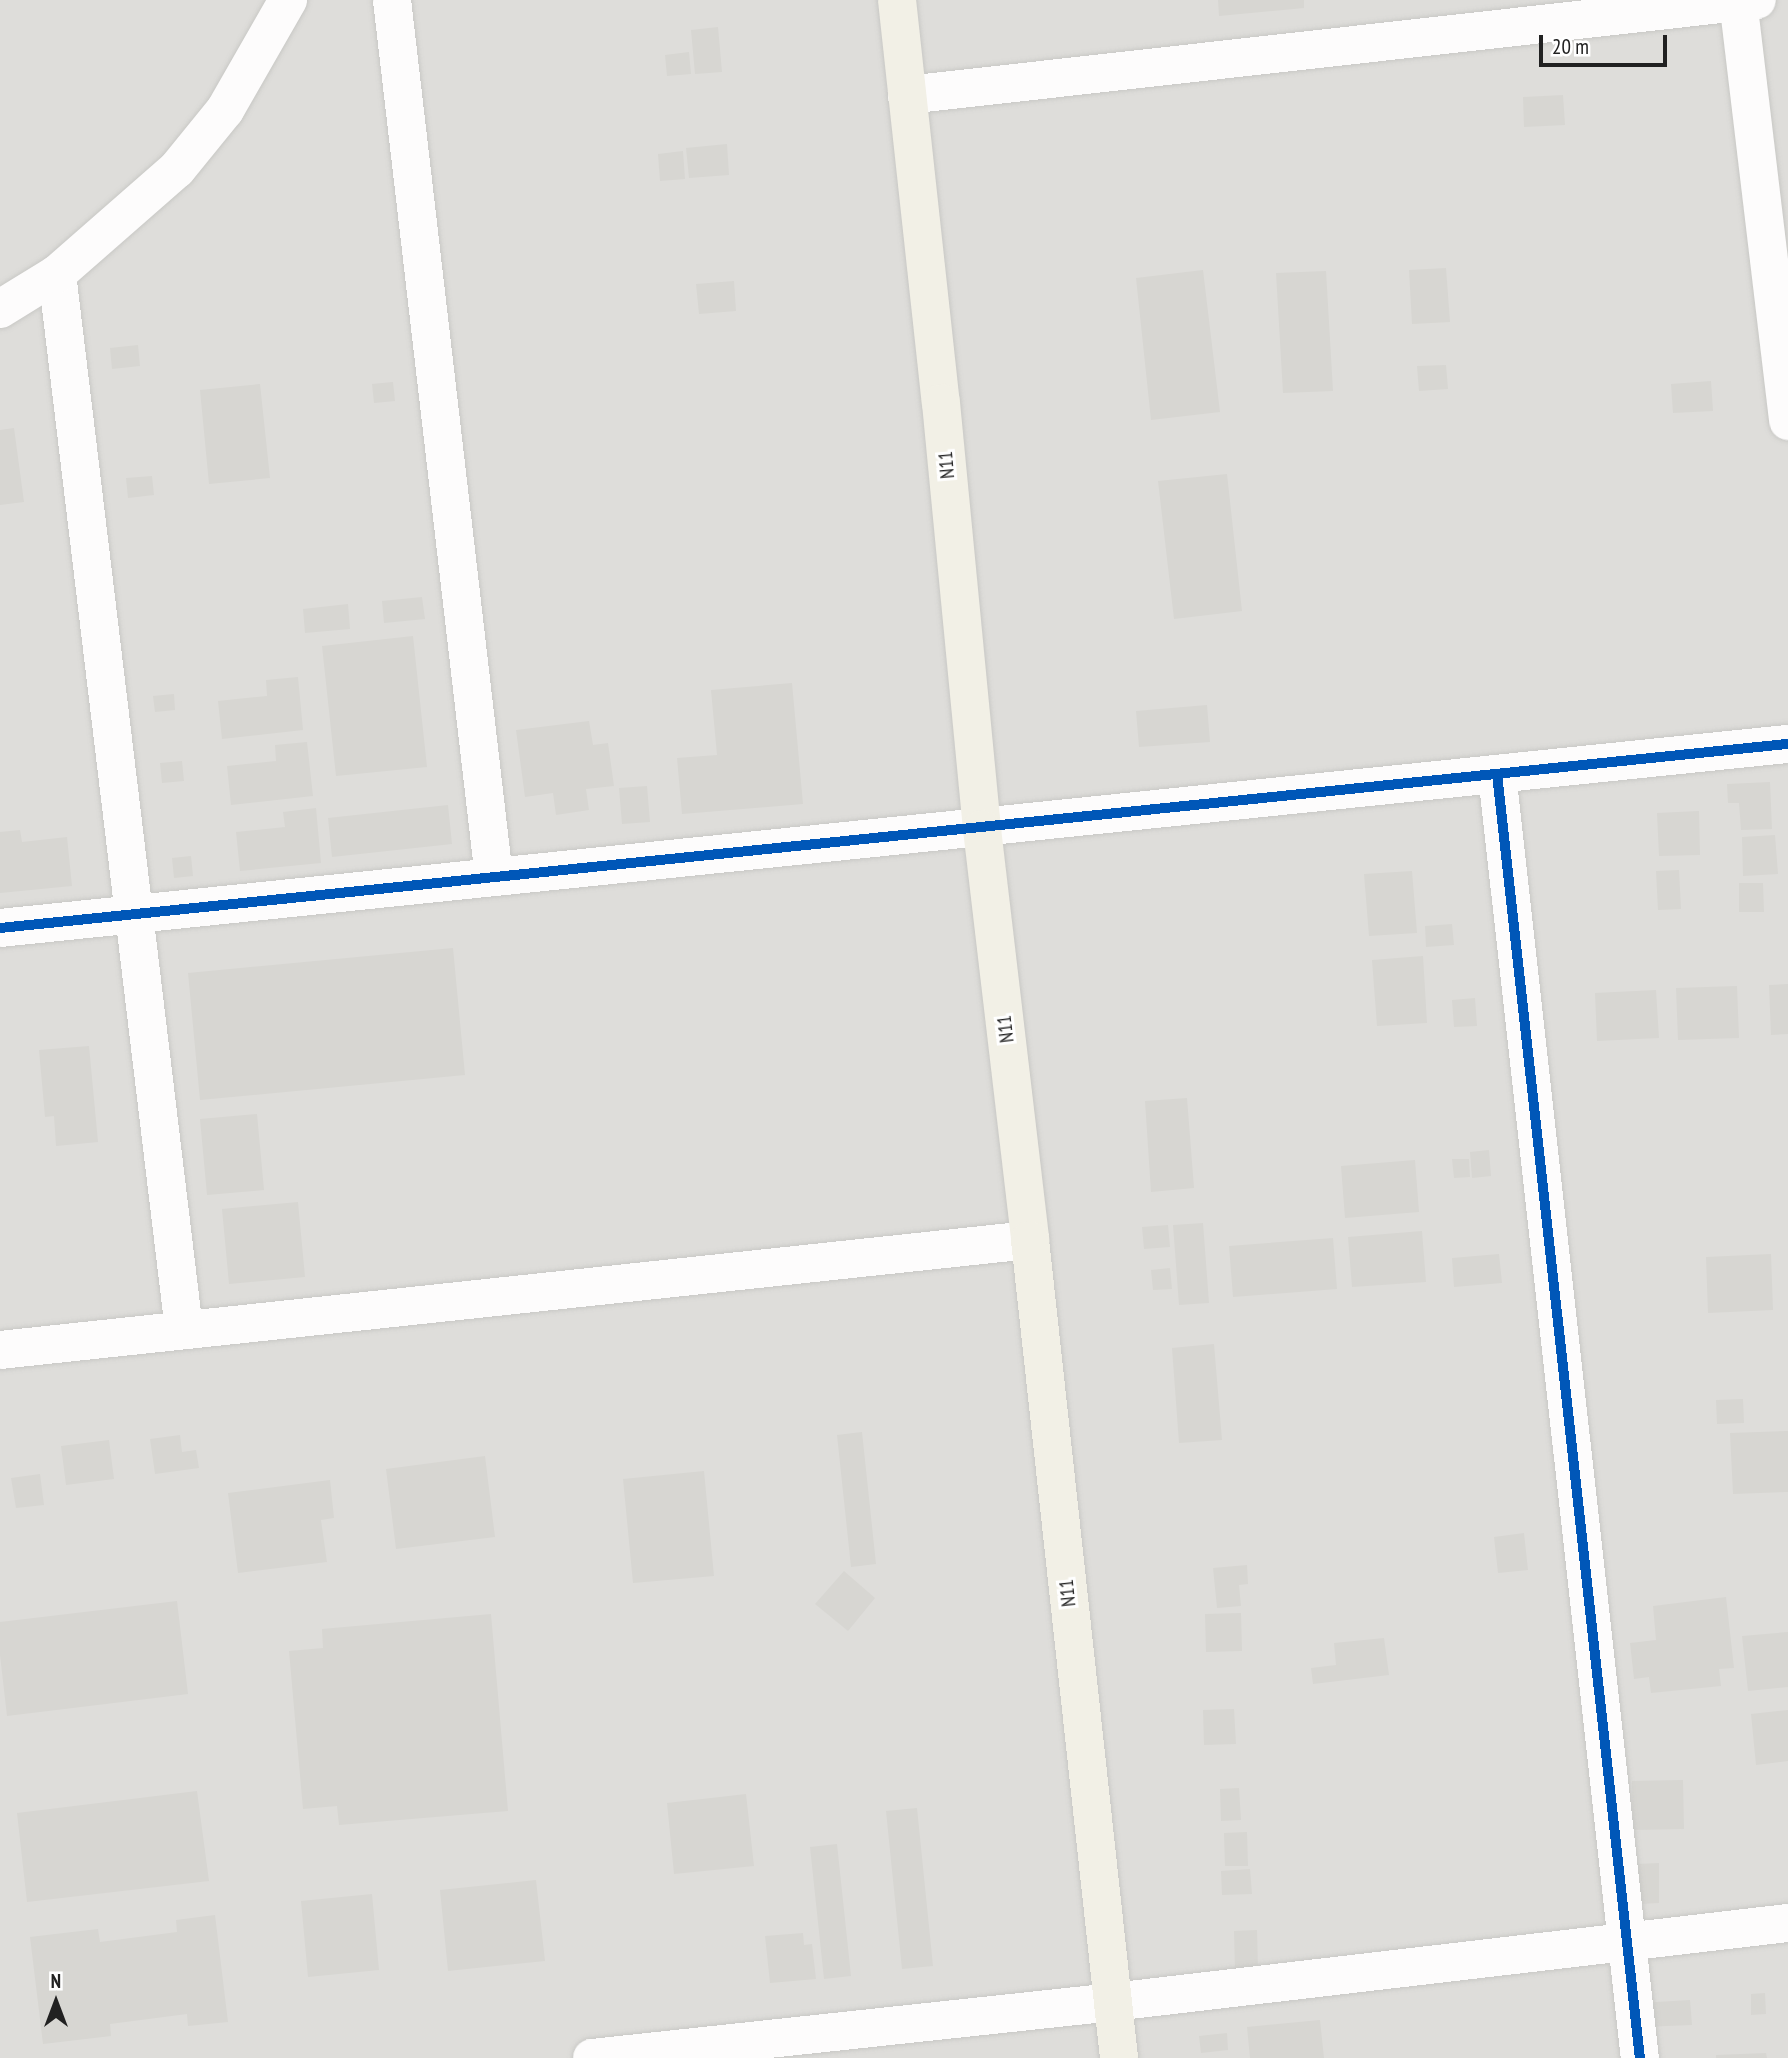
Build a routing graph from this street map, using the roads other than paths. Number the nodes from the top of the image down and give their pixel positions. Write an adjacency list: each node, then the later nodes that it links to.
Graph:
1 (288, 0): 6 (street)
2 (392, 0): 12 (street)
3 (897, 0): 5 (main road, N11)
4 (1744, 1): 5 (street); 8 (street)
5 (907, 95): 11 (main road, N11)
6 (57, 274): 7 (street); 13 (street)
7 (0, 309)
8 (1788, 421)
9 (1788, 744): 10 (street)
10 (1497, 774): 11 (street); 19 (street)
11 (982, 829): 12 (street); 15 (main road, N11)
12 (494, 877): 13 (street)
13 (132, 913): 14 (street); 16 (street)
14 (0, 928)
15 (1030, 1240): 16 (street); 20 (main road, N11)
16 (184, 1329): 17 (street)
17 (0, 1350)
18 (1788, 1923): 19 (street)
19 (1629, 1941): 20 (street); 23 (street)
20 (1113, 2002): 21 (street); 22 (main road, N11)
21 (595, 2058)
22 (1119, 2058)
23 (1640, 2058)

